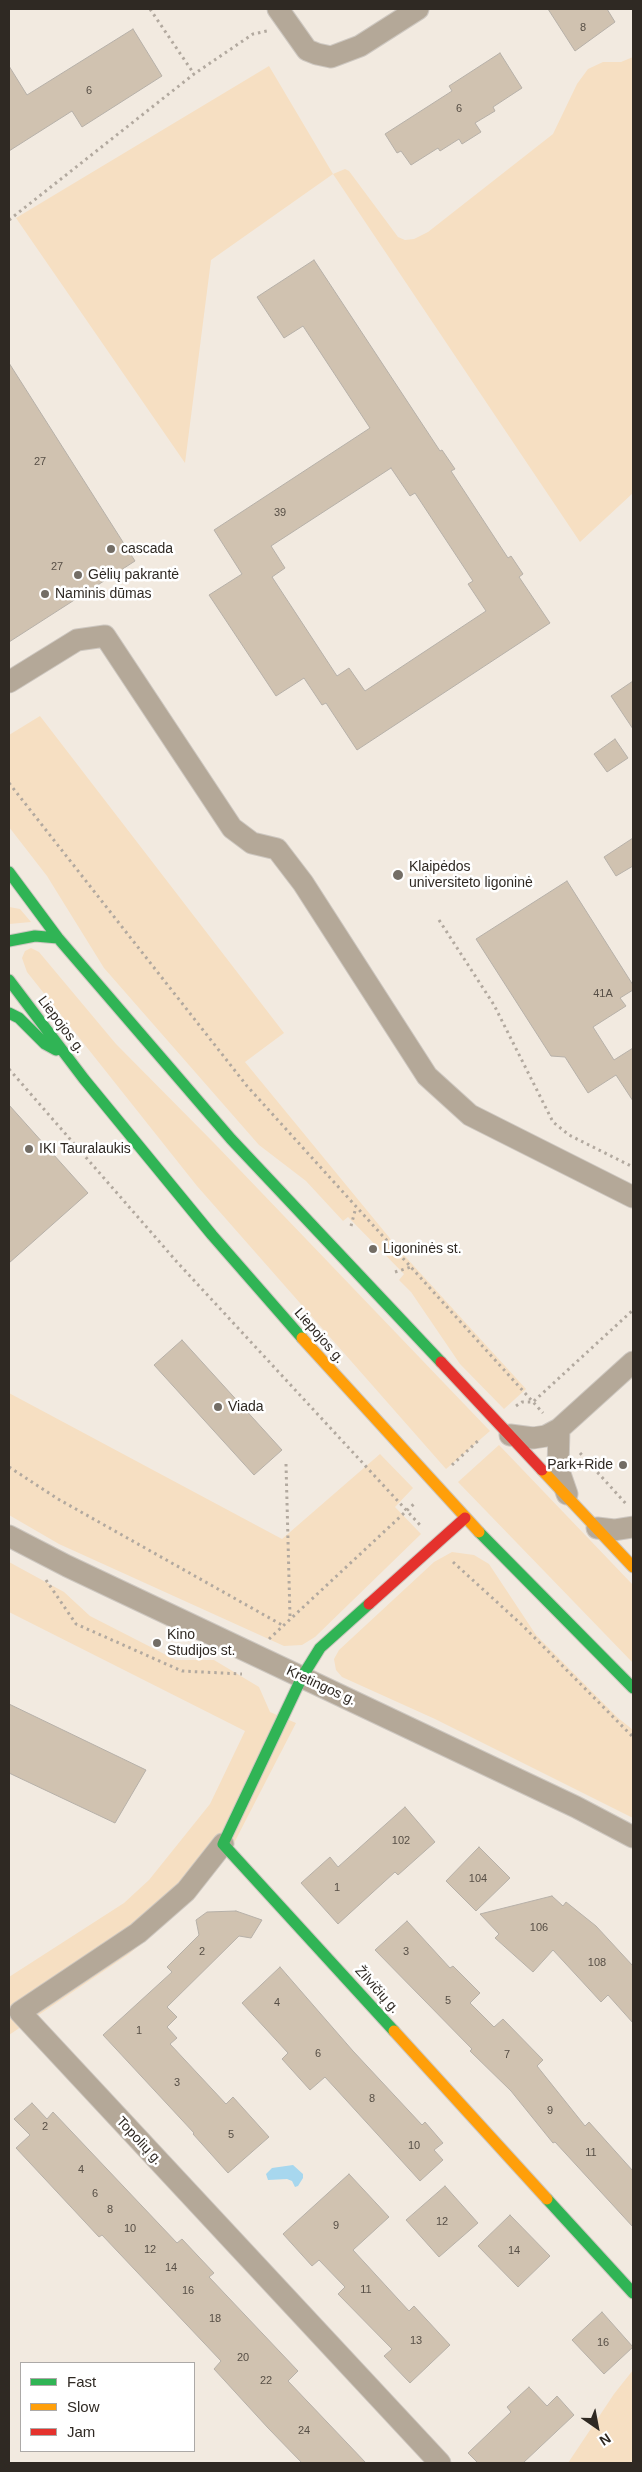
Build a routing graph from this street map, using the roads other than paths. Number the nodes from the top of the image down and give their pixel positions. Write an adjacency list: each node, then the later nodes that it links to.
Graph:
1 (418, 9): 2 (street)
2 (282, 15)
3 (9, 682): 10 (street)
4 (9, 872): 5 (main road)
5 (58, 938): 6 (main road); 12 (main road)
6 (9, 941)
7 (9, 980): 9 (main road, Liepojos g.)
8 (9, 1013): 9 (main road)
9 (63, 1053): 15 (main road, Liepojos g.)
10 (633, 1197)
11 (633, 1362): 13 (street)
12 (504, 1429): 13 (street); 14 (main road)
13 (559, 1430): 14 (street)
14 (568, 1497): 17 (main road)
15 (465, 1518): 20 (main road); 21 (main road, Liepojos g.)
16 (633, 1526): 17 (street)
17 (597, 1528): 19 (main road)
18 (9, 1536): 20 (street, Kretingos g.)
19 (633, 1567)
20 (302, 1677): 22 (street, Kretingos g.); 23 (main road)
21 (633, 1688)
22 (633, 1837)
23 (223, 1844): 24 (main road, Žilvičių g.); 25 (street, Topolių g.)
24 (633, 2293)
25 (440, 2463)

